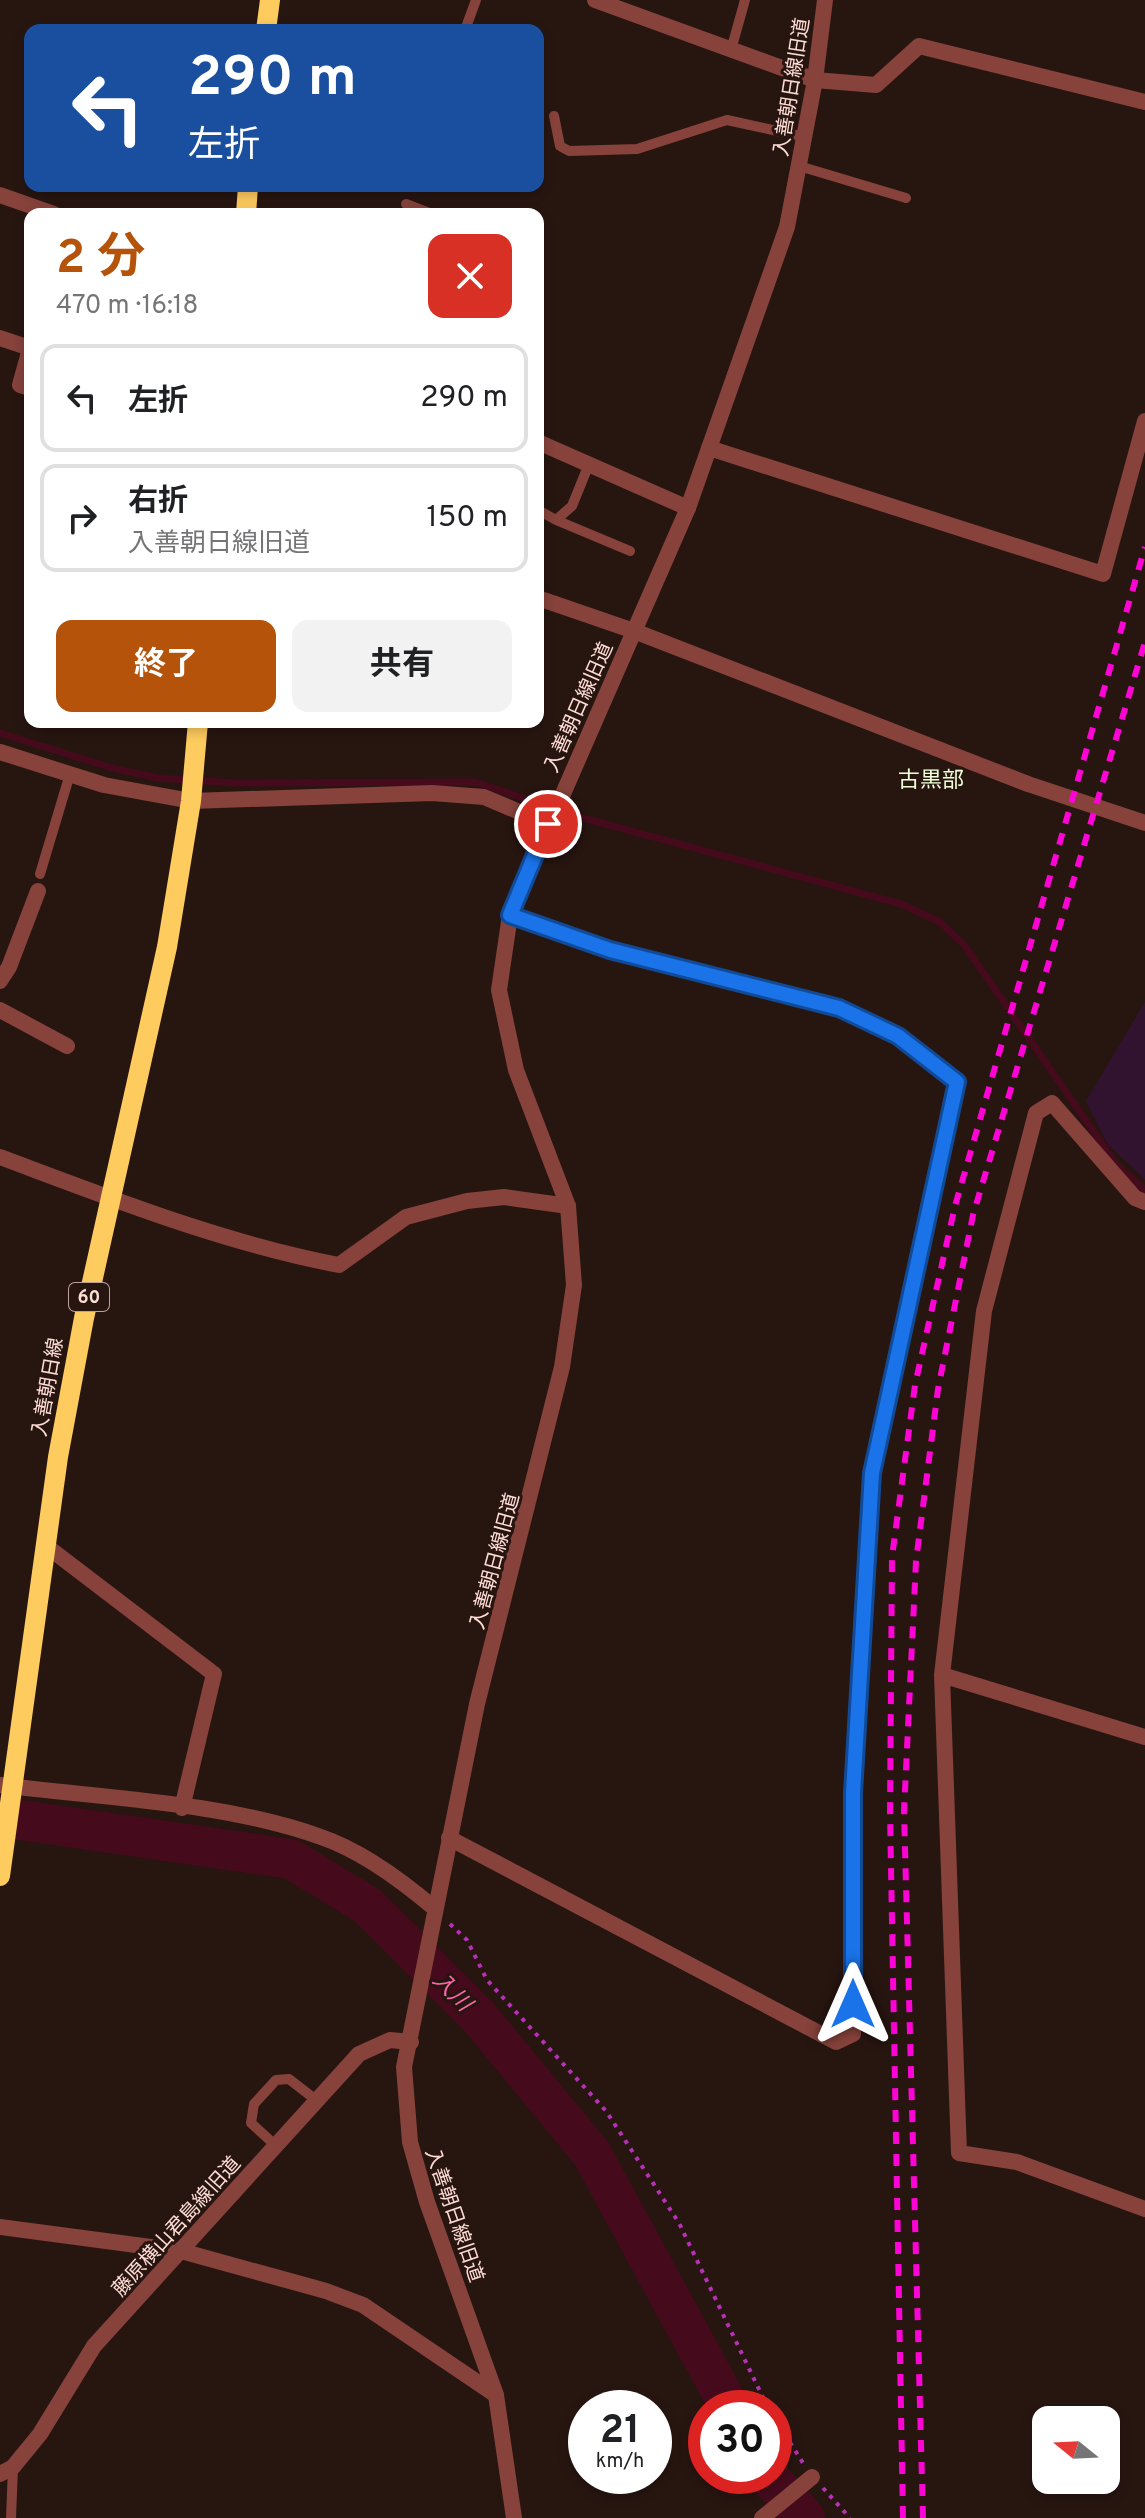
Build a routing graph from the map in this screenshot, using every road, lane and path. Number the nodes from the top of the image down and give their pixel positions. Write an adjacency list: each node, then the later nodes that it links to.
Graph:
1 (270, 0): 7 (main road)
2 (476, 0): 8 (lane)
3 (595, 0): 6 (street)
4 (745, 0): 9 (lane)
5 (825, 0): 10 (street, 入善朝日線旧道)
6 (623, 5): 9 (street)
7 (267, 24)
8 (467, 24)
9 (731, 50): 10 (street)
10 (815, 80): 11 (street); 13 (street, 入善朝日線旧道)
11 (1145, 102)
12 (554, 116): 13 (lane)
13 (804, 137): 14 (street, 入善朝日線旧道)
14 (799, 166): 16 (lane); 24 (street, 入善朝日線旧道)
15 (0, 195): 18 (street)
16 (906, 198)
17 (406, 204): 19 (lane)
18 (37, 208)
19 (416, 208)
20 (0, 338): 21 (street)
21 (24, 346)
22 (1145, 421): 24 (street)
23 (544, 445): 25 (street)
24 (709, 448): 26 (street, 入善朝日線旧道)
25 (589, 464): 26 (street); 28 (lane)
26 (688, 508): 31 (street, 入善朝日線旧道)
27 (544, 513): 28 (lane)
28 (556, 520): 29 (lane)
29 (630, 551)
30 (544, 600): 31 (street, 入善朝日線旧道)
31 (634, 631): 36 (street); 37 (street, 入善朝日線旧道)
32 (197, 728): 35 (main road, 入善朝日線 / 60)
33 (0, 752): 34 (street)
34 (70, 774): 35 (street); 38 (lane)
35 (191, 801): 37 (street); 44 (main road, 入善朝日線 / 60)
36 (1145, 823)
37 (548, 824): 39 (street, 入善朝日線旧道)
38 (39, 882): 40 (street)
39 (510, 915): 46 (street, 入善朝日線旧道); 52 (street)
40 (0, 981)
41 (0, 1010): 42 (street)
42 (67, 1046)
43 (0, 1157): 44 (street)
44 (113, 1199): 46 (street); 47 (main road, 入善朝日線 / 60)
45 (1145, 1202): 48 (street)
46 (568, 1206): 52 (street, 入善朝日線旧道)
47 (45, 1545): 50 (main road, 入善朝日線 / 60); 51 (street)
48 (942, 1675): 49 (street); 58 (street)
49 (1145, 1737)
50 (6, 1786): 51 (street); 53 (main road, 入善朝日線 / 60)
51 (182, 1808): 54 (street)
52 (449, 1838): 54 (street, 入善朝日線旧道)
53 (0, 1876)
54 (434, 1908): 55 (street, 入善朝日線旧道); 61 (path)
55 (411, 2042): 56 (street, 藤原横山君島線旧道); 62 (street, 入善朝日線旧道)
56 (316, 2100): 57 (street, 藤原横山君島線旧道); 57 (lane)
57 (275, 2145): 60 (street, 藤原横山君島線旧道)
58 (1145, 2209)
59 (0, 2227): 60 (street)
60 (181, 2251): 62 (street); 63 (street, 藤原横山君島線旧道)
61 (759, 2390)
62 (496, 2395): 67 (street, 入善朝日線旧道)
63 (6, 2470): 66 (lane)
64 (812, 2477): 65 (street)
65 (766, 2515)
66 (11, 2518)
67 (514, 2518)

